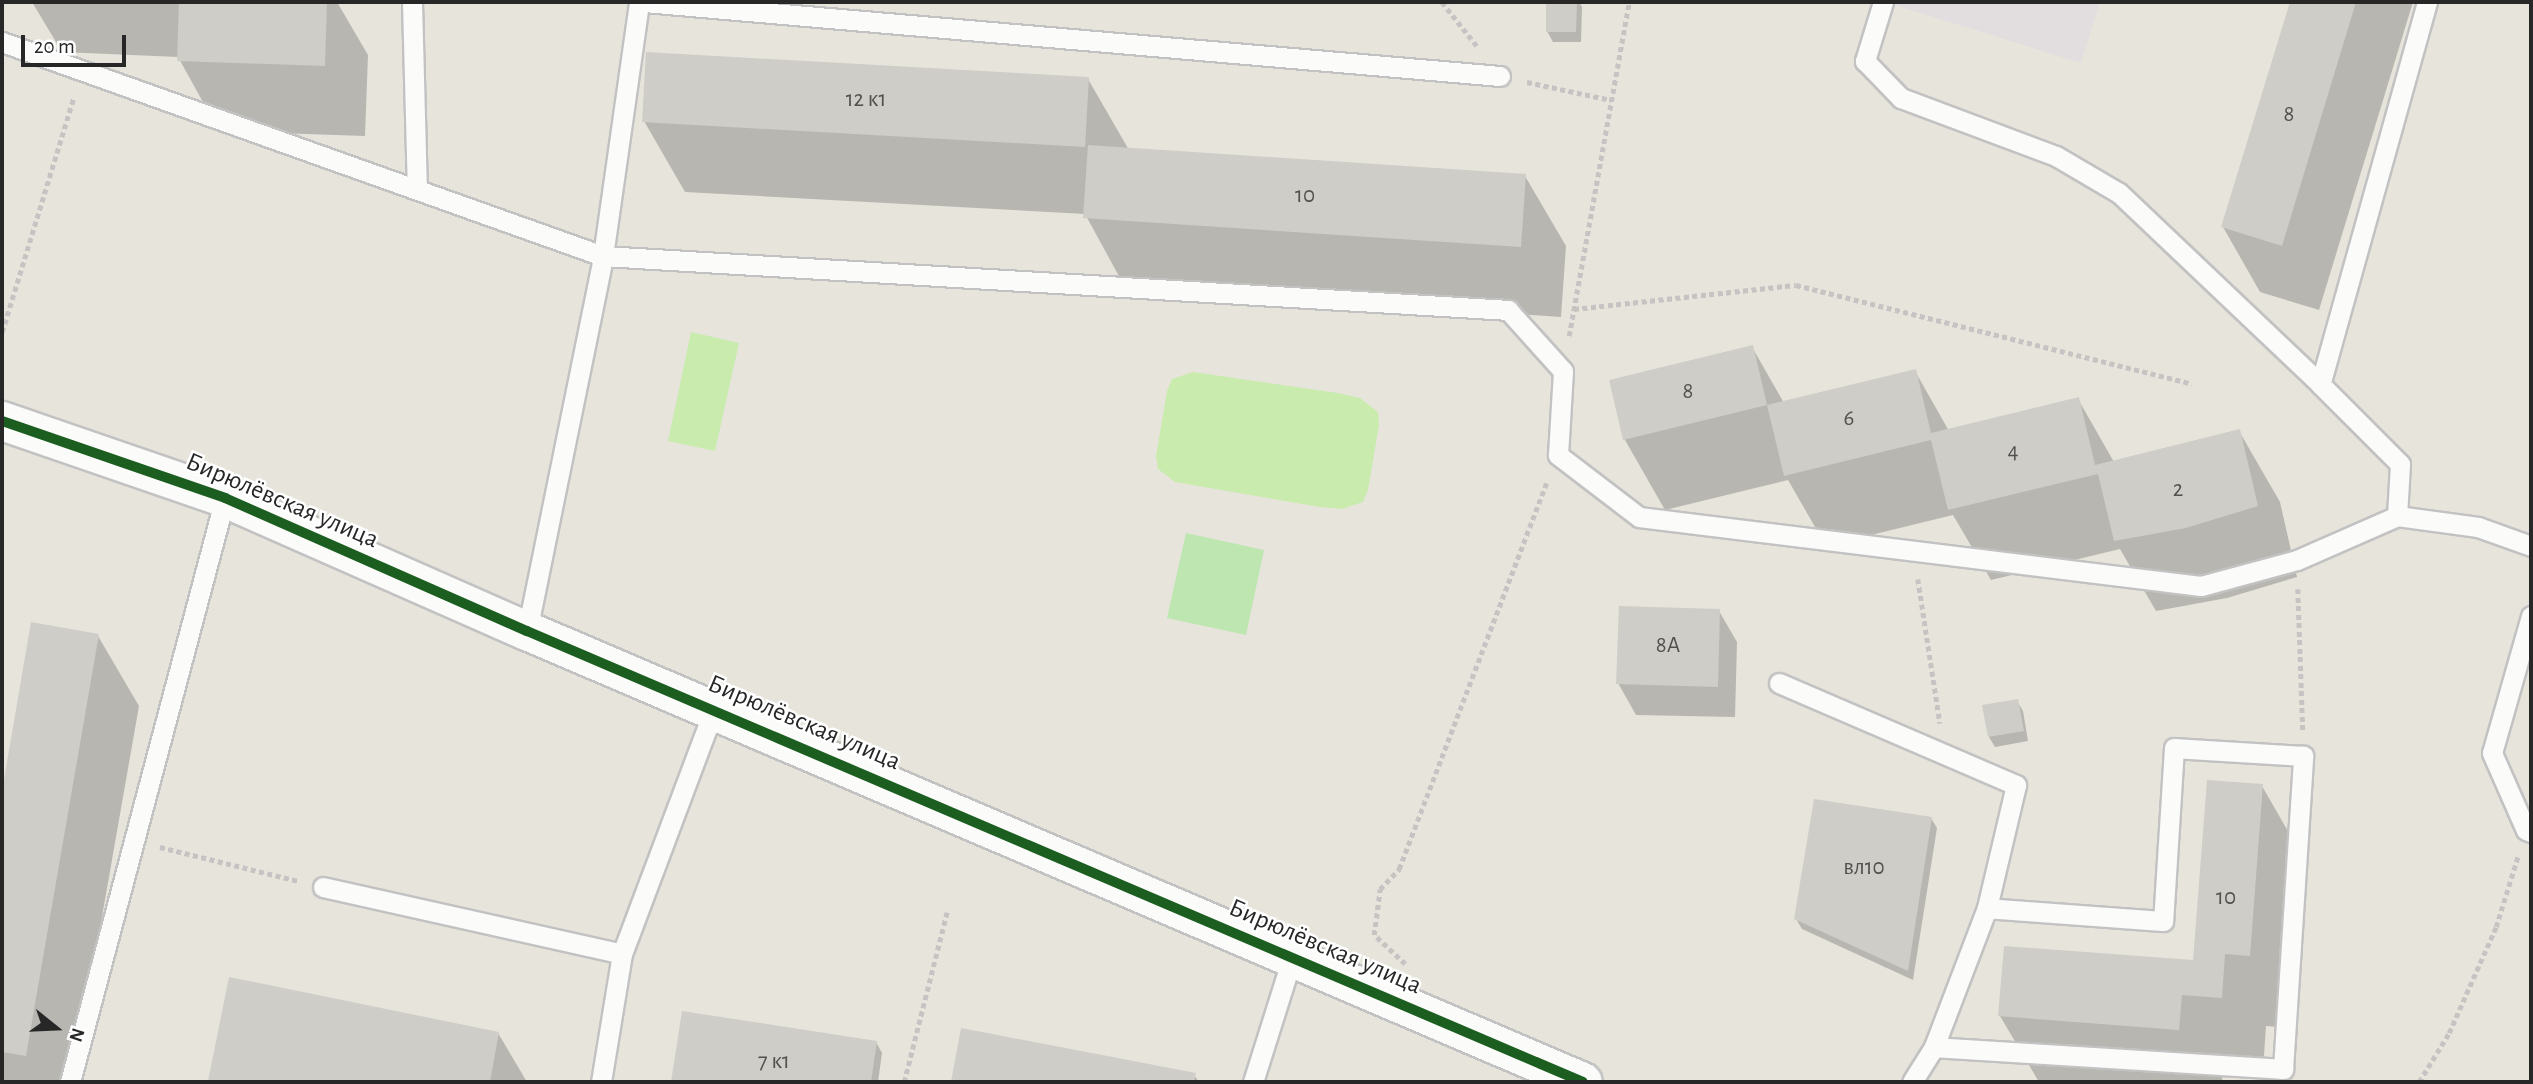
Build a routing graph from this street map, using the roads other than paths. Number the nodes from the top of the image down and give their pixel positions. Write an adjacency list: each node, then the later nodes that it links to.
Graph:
1 (412, 2): 7 (lane)
2 (641, 2): 6 (lane); 8 (lane)
3 (1884, 2): 9 (lane)
4 (2427, 2): 9 (lane)
5 (2, 43): 7 (lane)
6 (1500, 76)
7 (417, 189): 8 (lane)
8 (603, 256): 12 (lane); 15 (lane)
9 (2320, 384): 12 (lane)
10 (2, 421): 11 (street, Бирюлёвская улица)
11 (225, 498): 15 (street, Бирюлёвская улица); 24 (lane)
12 (2397, 516): 13 (lane)
13 (2531, 546)
14 (2531, 616): 18 (lane)
15 (527, 631): 17 (street, Бирюлёвская улица)
16 (1779, 683): 20 (lane)
17 (714, 709): 21 (lane); 22 (street, Бирюлёвская улица)
18 (2529, 831)
19 (323, 887): 21 (lane)
20 (1987, 908): 23 (lane); 23 (lane)
21 (622, 954): 25 (lane)
22 (1292, 958): 26 (lane); 27 (street, Бирюлёвская улица)
23 (1934, 1047): 28 (lane)
24 (70, 1082)
25 (601, 1082)
26 (1254, 1082)
27 (1583, 1082)
28 (1912, 1082)

